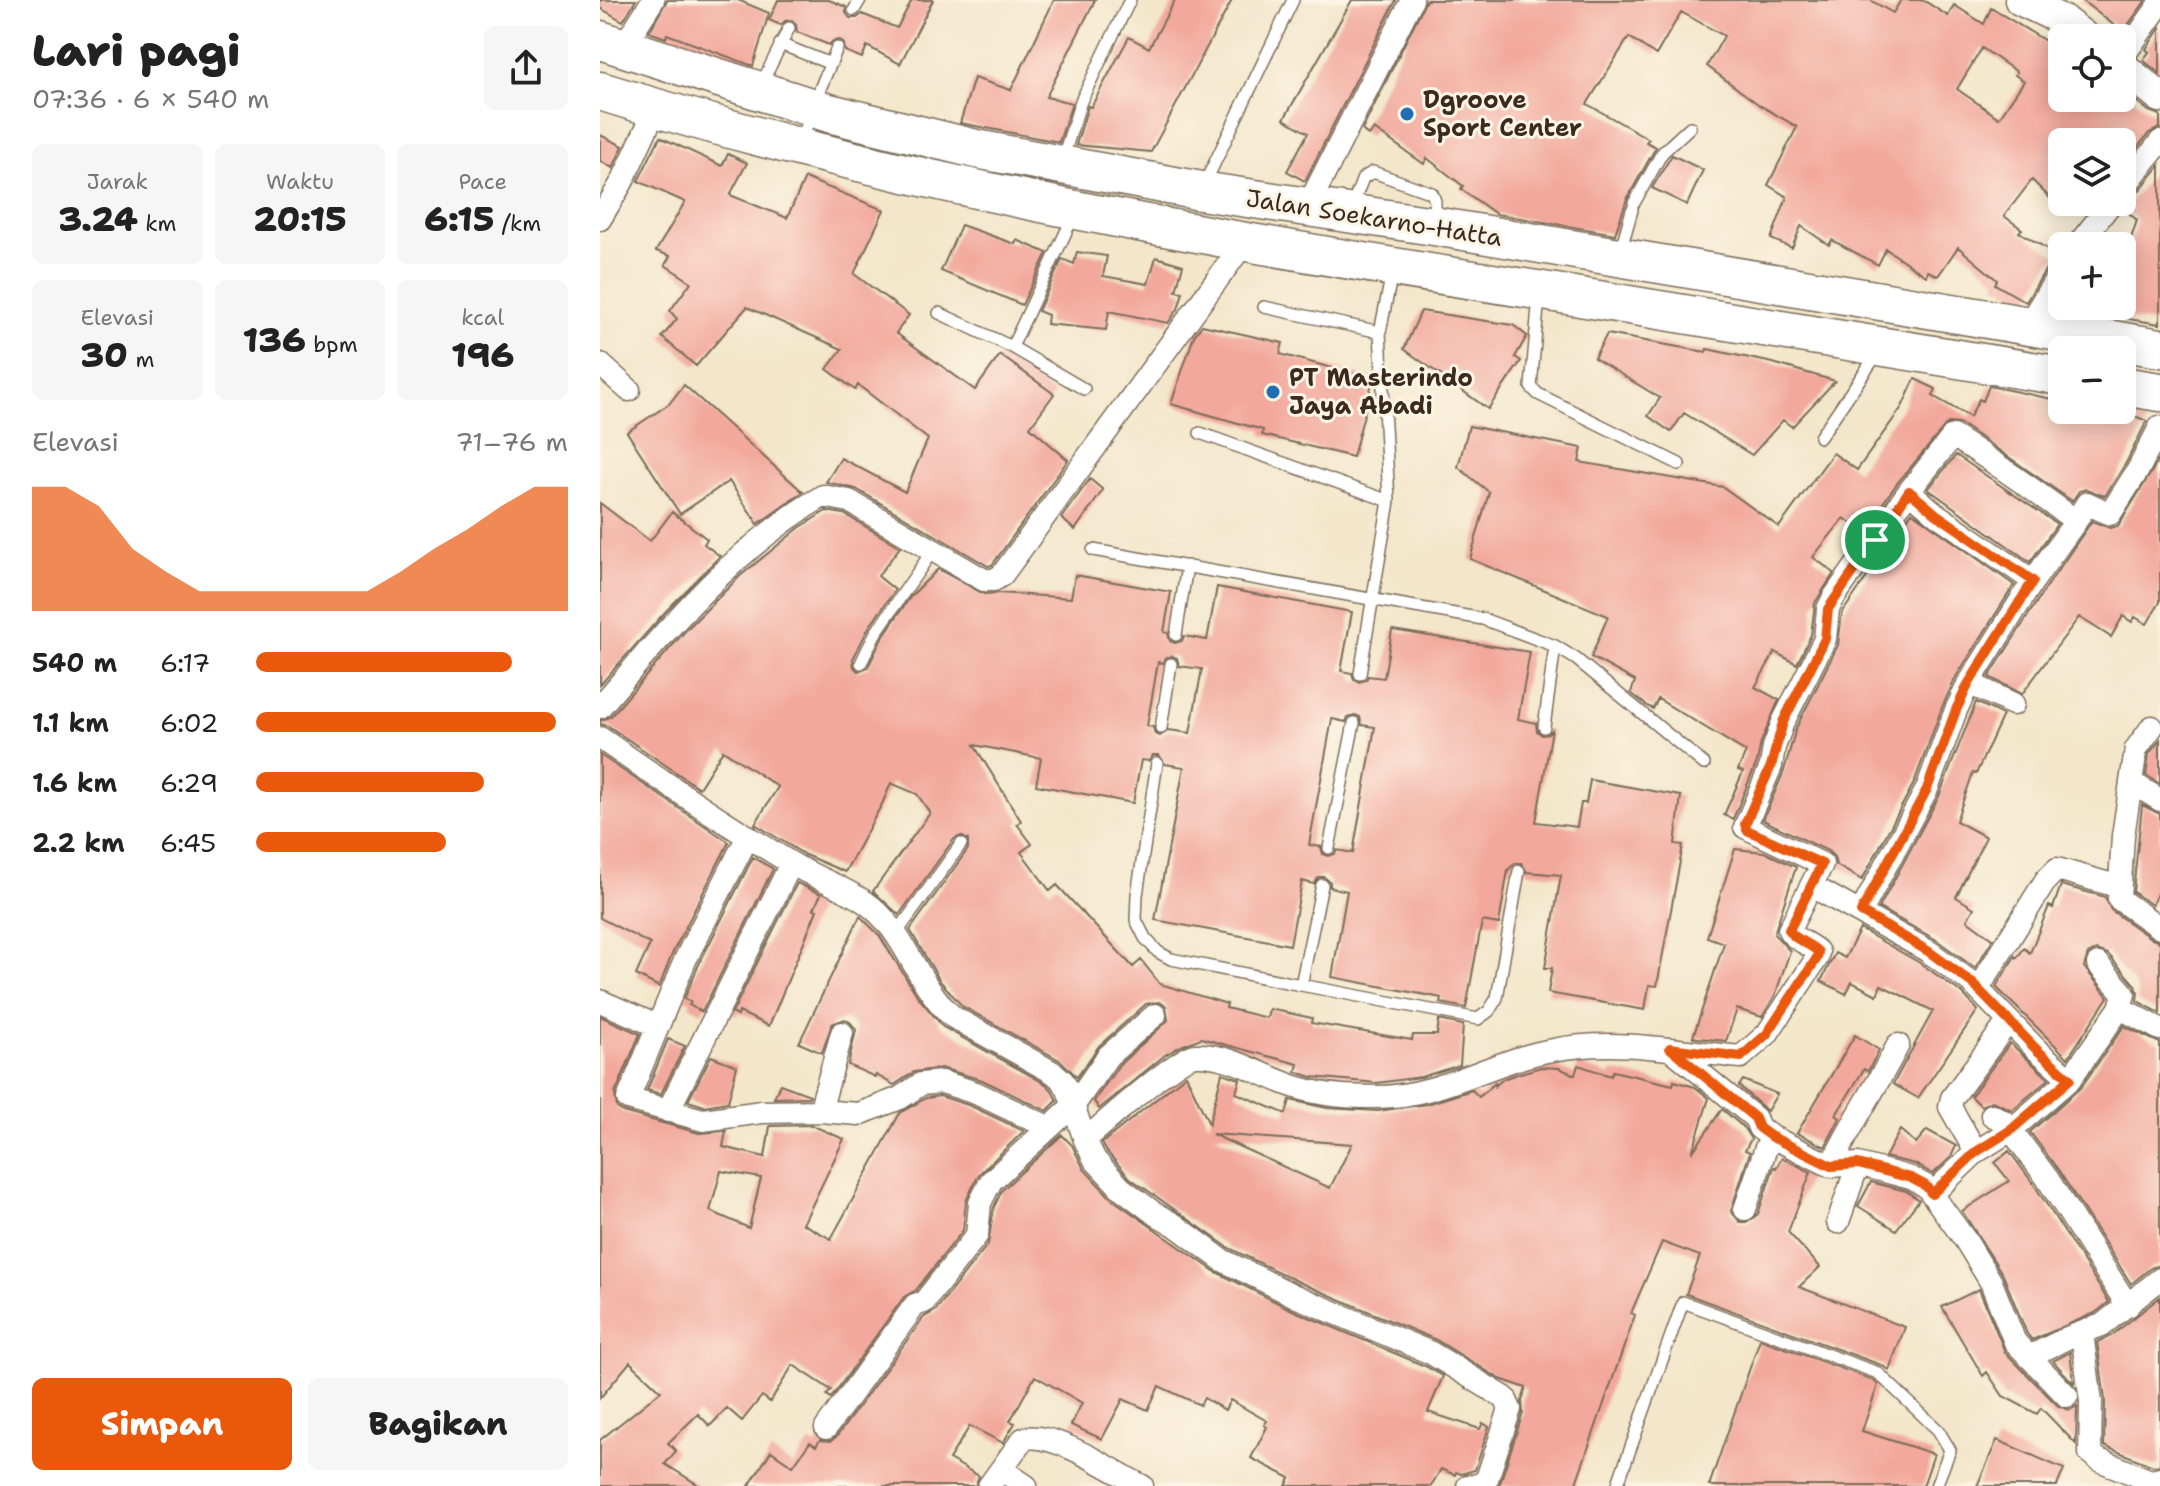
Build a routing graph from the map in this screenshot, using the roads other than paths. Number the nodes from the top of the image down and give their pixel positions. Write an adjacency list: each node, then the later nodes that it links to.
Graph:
1 (653, 0): 10 (street)
2 (1130, 0): 23 (lane)
3 (1293, 0): 25 (lane)
4 (1412, 0): 26 (street)
5 (2020, 0): 7 (street)
6 (2160, 4): 9 (street)
7 (2068, 24)
8 (789, 28): 11 (lane)
9 (2136, 38)
10 (611, 43): 16 (highway, Jalan Soekarno-Hatta)
11 (780, 44): 13 (lane); 16 (lane)
12 (837, 48): 13 (lane)
13 (831, 64): 19 (lane)
14 (2136, 77): 17 (street)
15 (600, 91): 18 (highway, Jalan Soekarno-Hatta)
16 (758, 91): 19 (highway, Jalan Soekarno-Hatta)
17 (2160, 97)
18 (656, 108): 22 (highway, Jalan Soekarno-Hatta); 29 (street)
19 (812, 108): 22 (lane); 23 (highway, Jalan Soekarno-Hatta)
20 (1690, 127): 32 (lane)
21 (2160, 142): 24 (street)
22 (801, 146): 27 (highway, Jalan Soekarno-Hatta)
23 (1061, 165): 25 (highway, Jalan Soekarno-Hatta)
24 (2136, 172)
25 (1201, 191): 26 (highway, Jalan Soekarno-Hatta)
26 (1307, 208): 32 (highway, Jalan Soekarno-Hatta)
27 (1077, 209): 31 (highway, Jalan Soekarno-Hatta); 40 (lane)
28 (2101, 216): 30 (street)
29 (600, 219)
30 (2088, 232)
31 (1244, 243): 33 (highway, Jalan Soekarno-Hatta); 56 (street)
32 (1619, 257): 38 (highway, Jalan Soekarno-Hatta)
33 (1393, 268): 34 (highway, Jalan Soekarno-Hatta); 39 (lane)
34 (1539, 291): 41 (highway, Jalan Soekarno-Hatta); 52 (lane)
35 (2048, 292): 38 (street)
36 (1264, 307): 39 (lane)
37 (939, 313): 40 (lane)
38 (2028, 325): 42 (highway, Jalan Soekarno-Hatta)
39 (1380, 332): 54 (lane)
40 (1012, 347): 46 (lane)
41 (1882, 347): 44 (highway, Jalan Soekarno-Hatta); 51 (lane)
42 (2160, 348)
43 (600, 364): 47 (street)
44 (2048, 374)
45 (2136, 388): 48 (highway)
46 (1084, 389)
47 (629, 390)
48 (2160, 392)
49 (2160, 427): 55 (street)
50 (1200, 433): 54 (lane)
51 (1820, 437)
52 (1679, 464)
53 (1909, 491): 55 (street); 59 (street); 84 (street)
54 (1389, 501): 60 (lane)
55 (2076, 521): 59 (street)
56 (933, 550): 63 (lane); 68 (street)
57 (1093, 550): 58 (lane)
58 (1187, 566): 60 (lane); 61 (lane)
59 (2033, 581): 66 (street)
60 (1374, 598): 62 (lane); 65 (lane)
61 (1176, 635)
62 (1555, 646): 70 (lane); 75 (lane)
63 (861, 663)
64 (1171, 664): 72 (lane)
65 (1360, 674)
66 (1969, 683): 67 (street); 86 (street)
67 (2013, 704)
68 (600, 707)
69 (1354, 723): 80 (lane)
70 (1544, 727)
71 (2152, 727): 76 (street)
72 (1161, 728)
73 (600, 738): 78 (street)
74 (1157, 763): 90 (lane)
75 (1704, 764)
76 (2131, 782): 77 (street); 85 (street)
77 (2160, 800)
78 (748, 836): 81 (street); 97 (street)
79 (961, 844): 88 (lane)
80 (1329, 848)
81 (791, 864): 88 (street); 103 (street)
82 (1519, 871): 90 (lane)
83 (1322, 885): 90 (lane)
84 (1812, 886): 86 (street); 100 (street)
85 (2120, 887): 87 (street); 91 (street)
86 (1861, 912): 91 (street)
87 (2157, 919)
88 (896, 934): 102 (street)
89 (2098, 964): 93 (street)
90 (1301, 985)
91 (1978, 989): 96 (street)
92 (600, 1001): 97 (street)
93 (2120, 1008): 95 (street); 101 (street)
94 (1155, 1015): 102 (street)
95 (2157, 1021)
96 (2008, 1022): 101 (street); 110 (street)
97 (657, 1026): 103 (street)
98 (842, 1033): 104 (street)
99 (1898, 1045): 112 (street)
100 (1670, 1048): 108 (street); 109 (street)
101 (2070, 1079): 107 (street)
102 (1074, 1105): 106 (street); 109 (street)
103 (668, 1111): 104 (street)
104 (820, 1111): 106 (street)
105 (1992, 1115): 107 (street)
106 (1048, 1127): 121 (street)
107 (2011, 1130): 110 (street); 117 (street)
108 (1770, 1136): 112 (street); 114 (street)
109 (1085, 1140): 126 (street)
110 (1976, 1152): 113 (street)
111 (1858, 1164): 112 (street); 113 (street); 115 (street)
112 (1831, 1166)
113 (1932, 1194): 119 (street)
114 (1745, 1209)
115 (1838, 1222)
116 (2160, 1279): 117 (street)
117 (2128, 1306): 118 (street)
118 (2082, 1333): 119 (street); 123 (street)
119 (2029, 1357): 120 (street)
120 (2067, 1396)
121 (826, 1428)
122 (996, 1478): 124 (street); 125 (street)
123 (2160, 1479)
124 (1026, 1486)
125 (1142, 1486)
126 (1468, 1486)
127 (1617, 1486): 128 (lane)
128 (1936, 1486)

